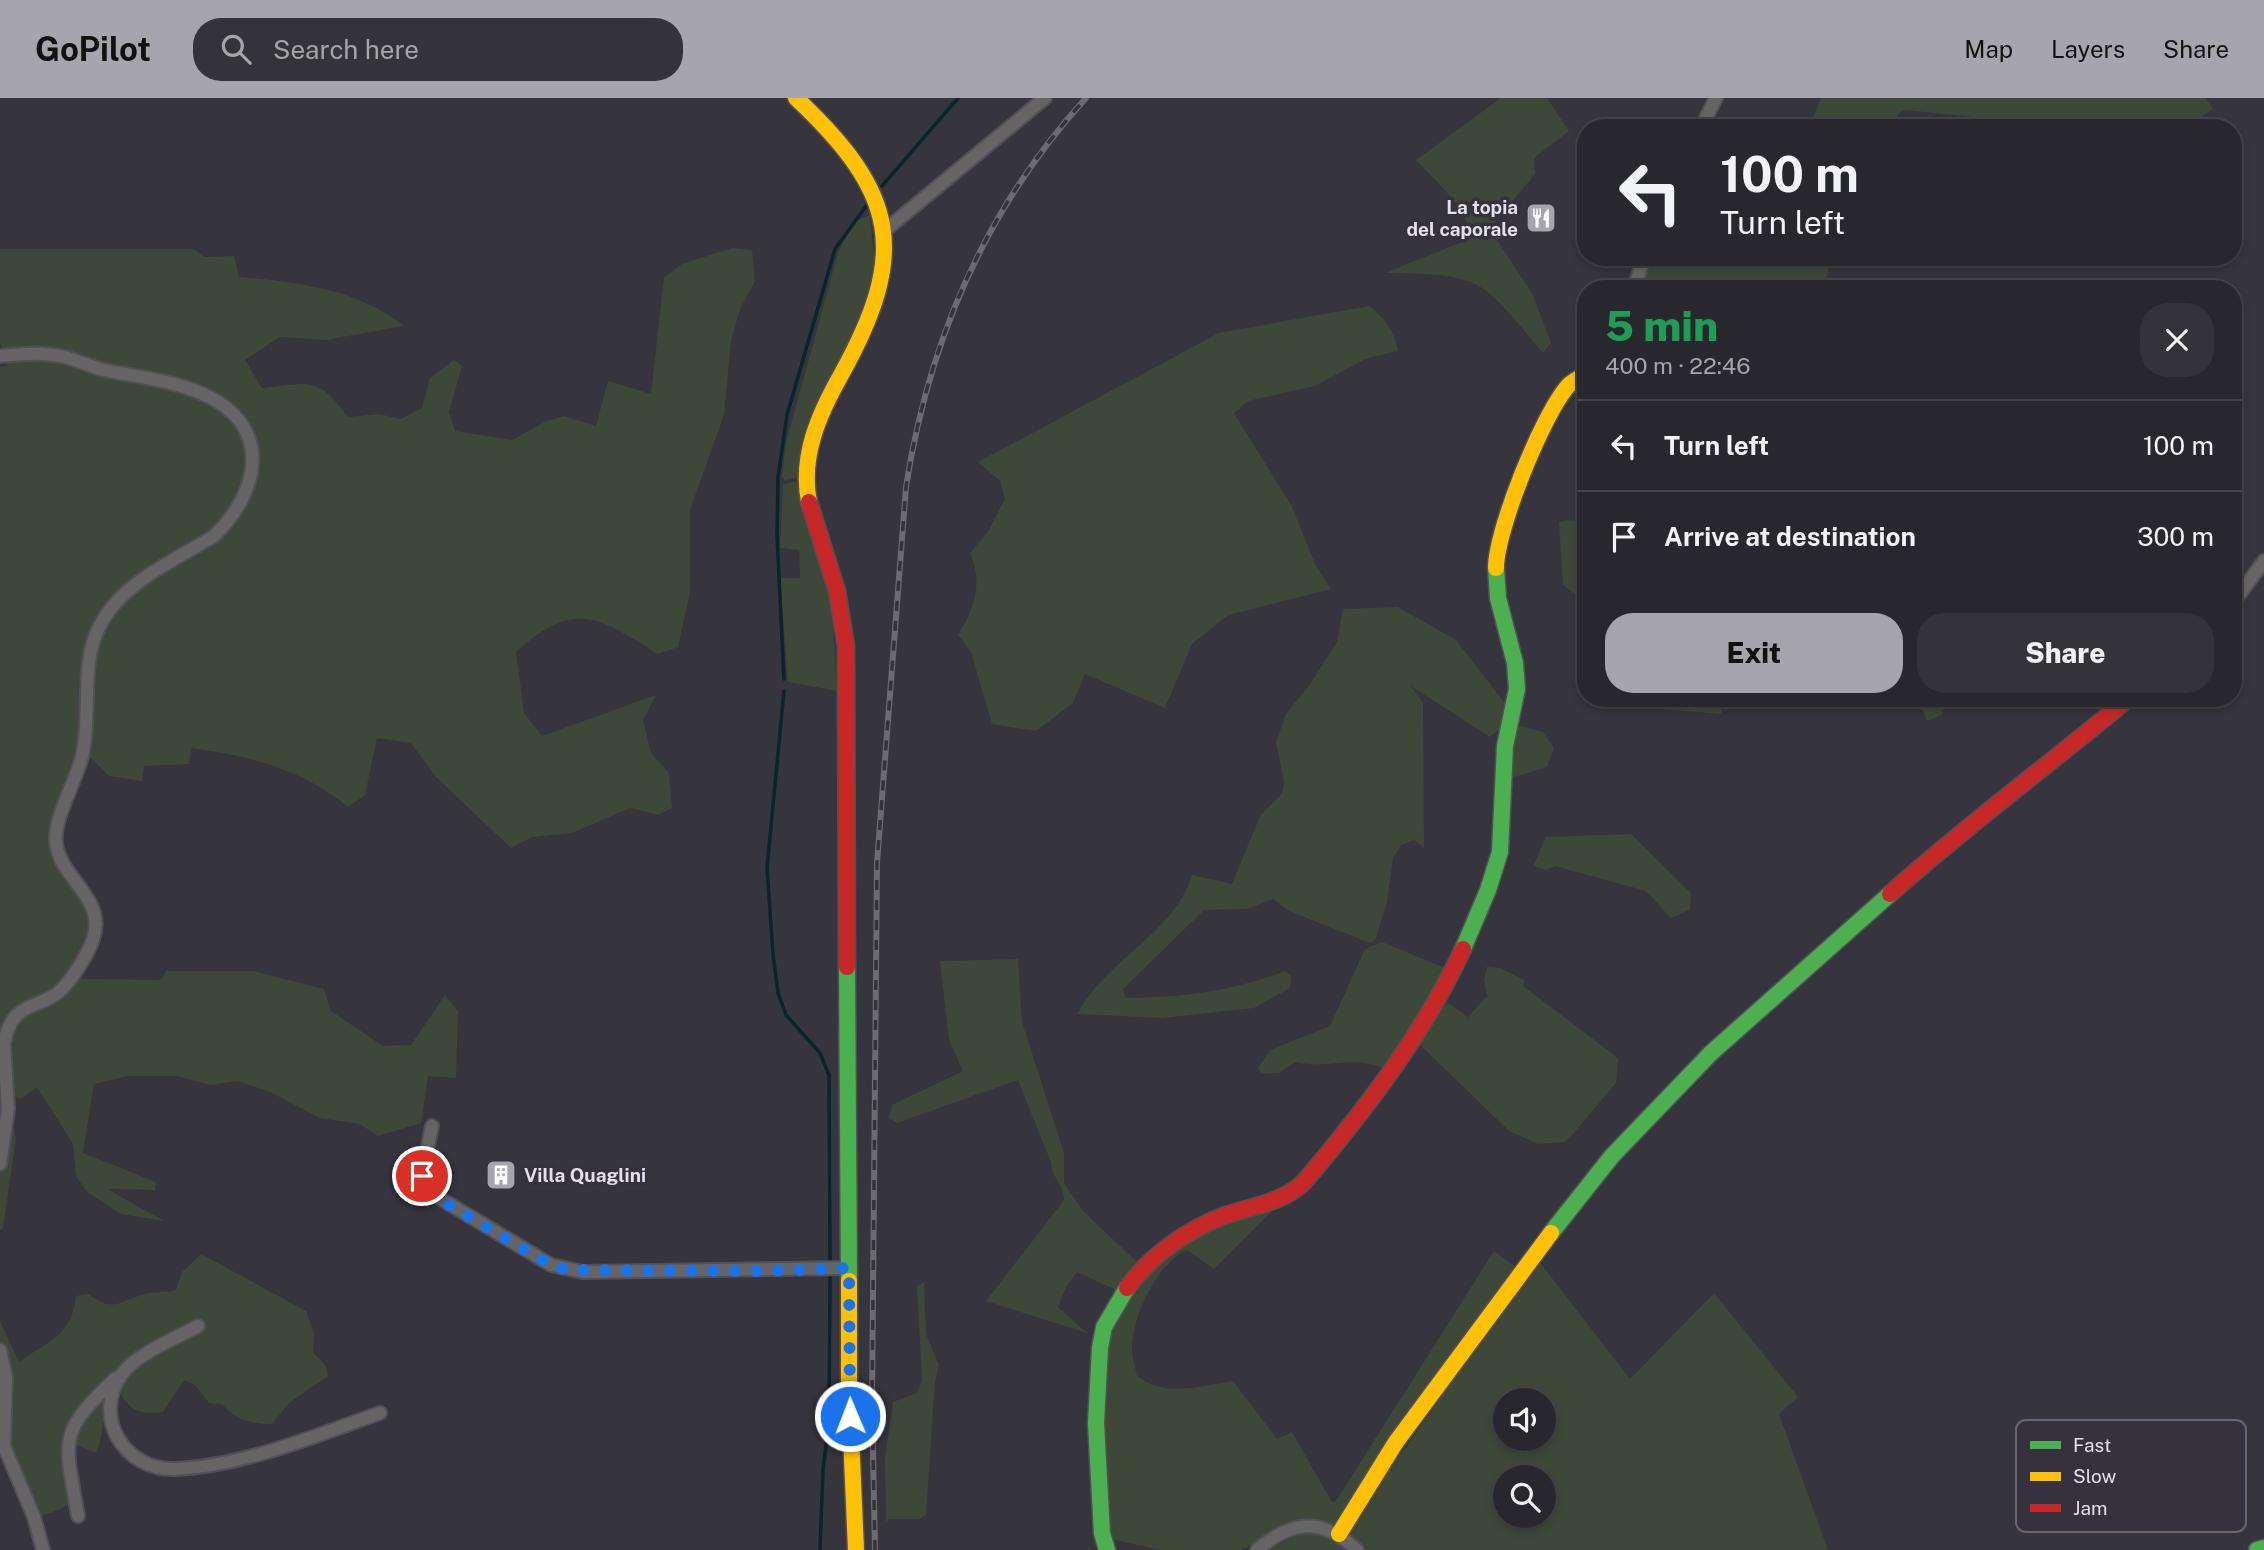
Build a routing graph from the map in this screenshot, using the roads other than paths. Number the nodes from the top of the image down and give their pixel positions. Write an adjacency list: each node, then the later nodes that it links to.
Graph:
1 (796, 98): 5 (street)
2 (1045, 98): 5 (street)
3 (1716, 98): 4 (street)
4 (1706, 119)
5 (883, 232): 14 (street)
6 (0, 356): 11 (street)
7 (1577, 380): 24 (street)
8 (2264, 561): 9 (street)
9 (2242, 591)
10 (2118, 707): 20 (street)
11 (2, 1043): 13 (street)
12 (432, 1126): 14 (street)
13 (0, 1164)
14 (849, 1268): 23 (street)
15 (198, 1326): 17 (street)
16 (0, 1350): 22 (street)
17 (123, 1371): 18 (street); 19 (street)
18 (380, 1413)
19 (78, 1516)
20 (1339, 1534): 25 (street); 26 (street)
21 (2264, 1548): 27 (street)
22 (43, 1550)
23 (856, 1550)
24 (1107, 1550)
25 (1257, 1550)
26 (1357, 1550)
27 (2257, 1550)

